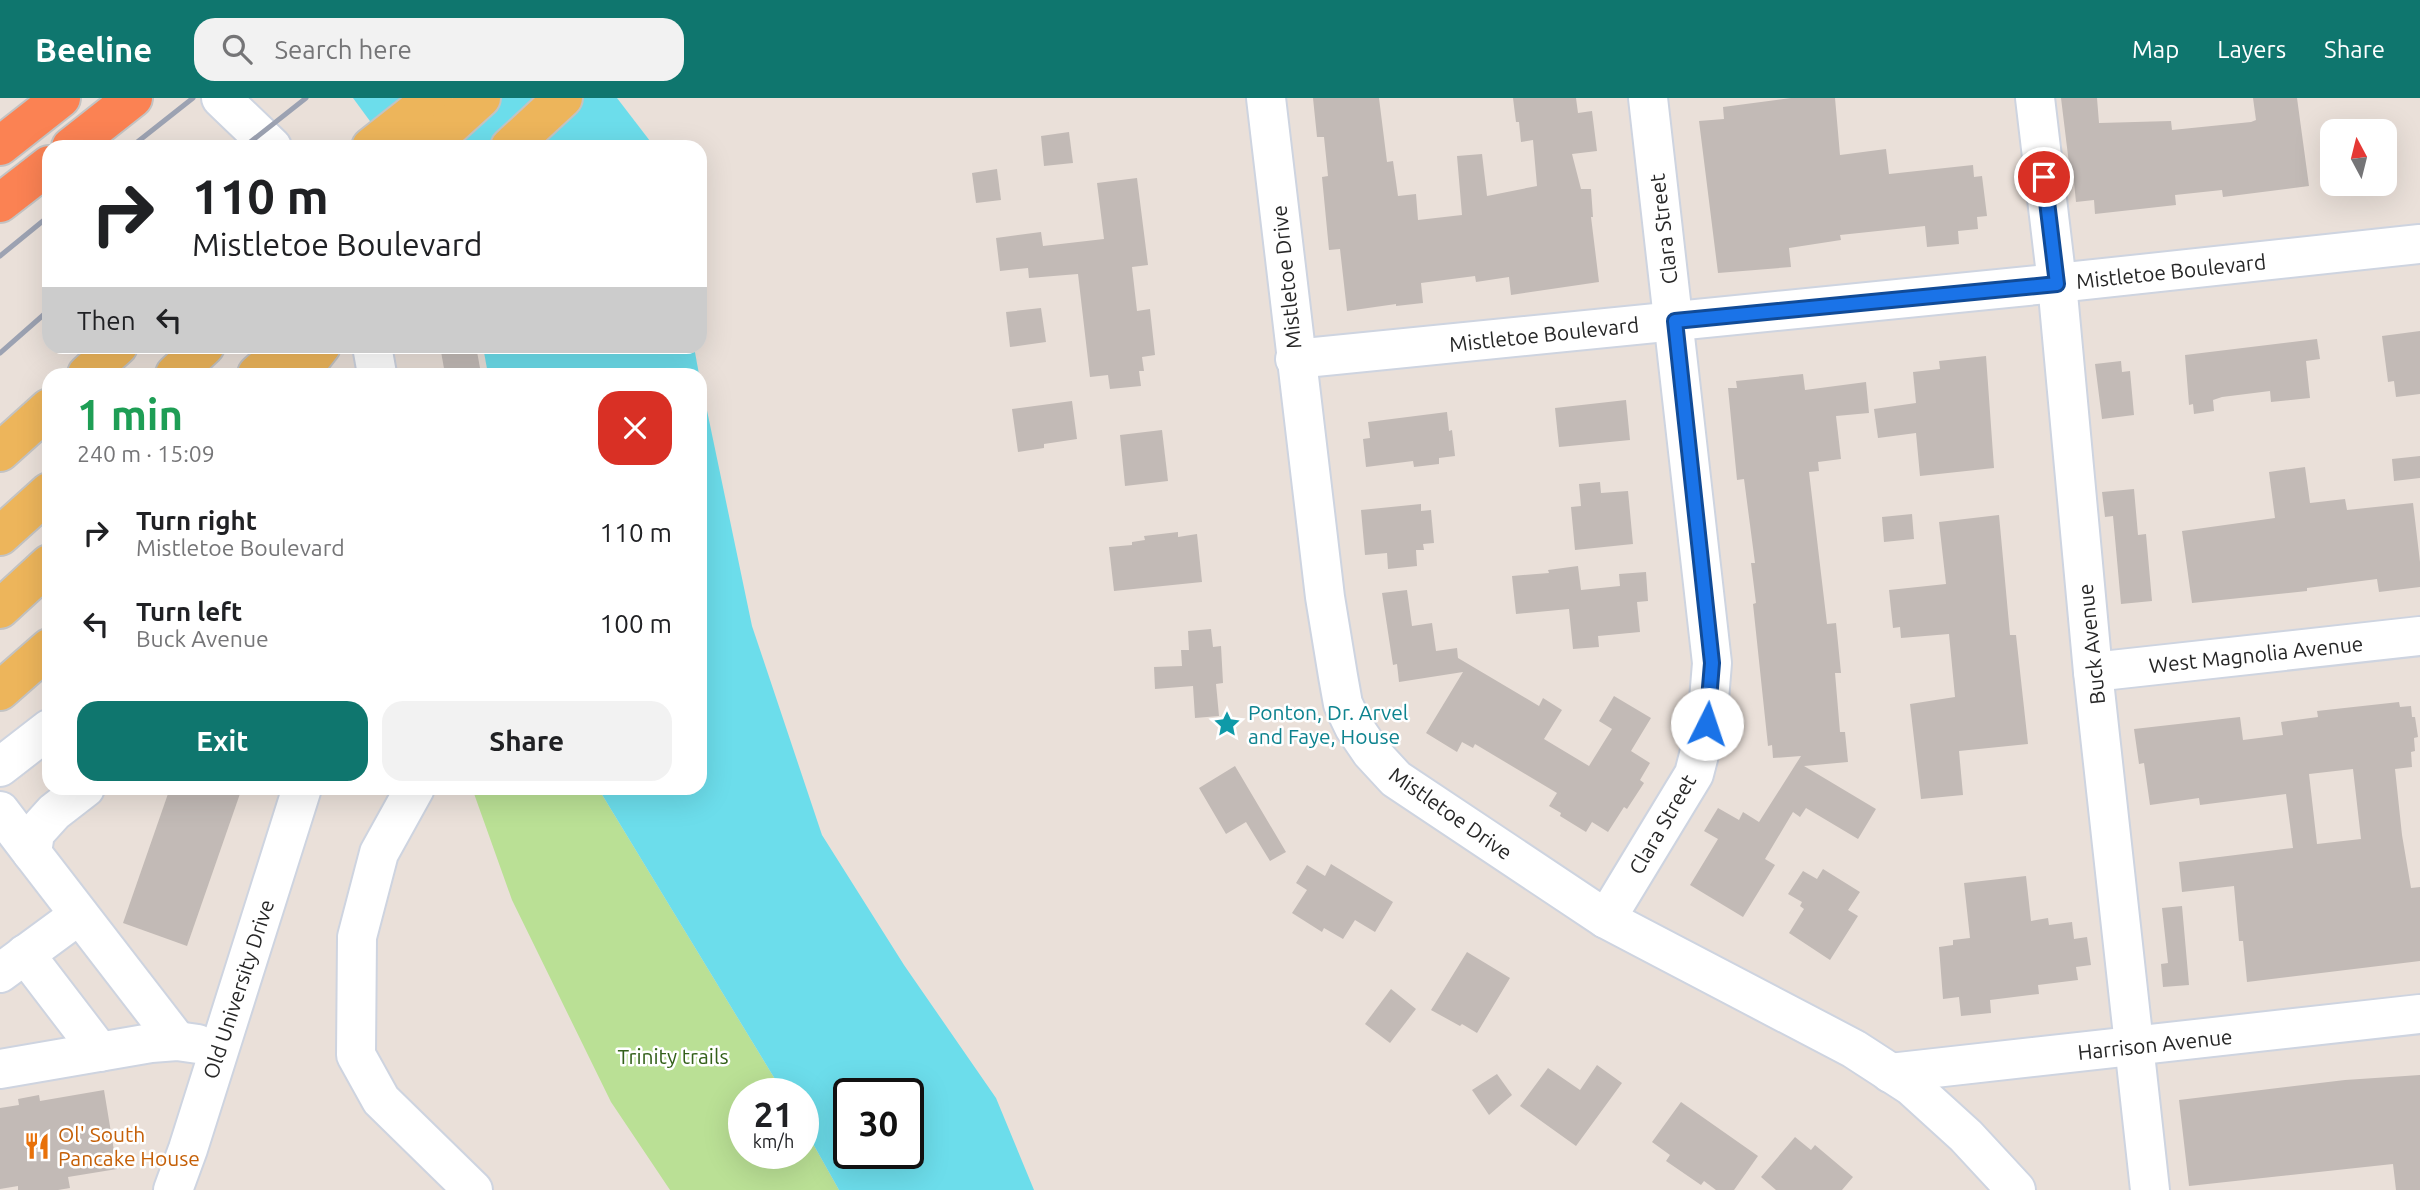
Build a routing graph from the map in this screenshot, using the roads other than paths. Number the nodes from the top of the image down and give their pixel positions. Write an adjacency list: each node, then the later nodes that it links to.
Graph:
1 (61, 98): 15 (highway)
2 (133, 98): 10 (highway)
3 (221, 98): 11 (street)
4 (433, 98): 12 (main road)
5 (481, 98): 13 (main road)
6 (563, 98): 14 (main road)
7 (1266, 98): 25 (street, Mistletoe Drive)
8 (1647, 98): 20 (street, Clara Street)
9 (2035, 98): 19 (street, Buck Avenue)
10 (80, 140)
11 (265, 140)
12 (380, 140)
13 (435, 140)
14 (518, 140)
15 (0, 146)
16 (41, 171): 17 (highway)
17 (0, 203)
18 (2420, 244): 19 (street, Mistletoe Boulevard)
19 (2057, 284): 20 (street, Mistletoe Boulevard); 38 (street, Buck Avenue)
20 (1675, 321): 25 (street, Mistletoe Boulevard); 48 (street, Clara Street)
21 (109, 354): 26 (main road)
22 (196, 354): 27 (main road)
23 (280, 354): 28 (main road)
24 (315, 354): 29 (main road)
25 (1296, 359): 48 (street, Mistletoe Drive)
26 (94, 368)
27 (181, 368)
28 (264, 368)
29 (304, 368)
30 (42, 414): 31 (main road)
31 (0, 452)
32 (42, 498): 33 (main road)
33 (0, 536)
34 (42, 570): 35 (main road)
35 (0, 608)
36 (2420, 636): 38 (street, West Magnolia Avenue)
37 (42, 654): 39 (main road)
38 (2093, 672): 52 (street, Buck Avenue)
39 (0, 691)
40 (42, 734): 41 (street)
41 (0, 767)
42 (76, 795): 46 (street)
43 (300, 795): 53 (street, Old University Drive)
44 (411, 795): 58 (street)
45 (0, 811): 46 (street)
46 (32, 853): 47 (street)
47 (79, 915): 49 (street); 51 (street)
48 (1606, 919): 56 (street, Mistletoe Drive)
49 (13, 963): 54 (street)
50 (2420, 1014): 52 (street, Harrison Avenue)
51 (177, 1041): 53 (street); 54 (street)
52 (2134, 1046): 56 (street, Harrison Avenue); 60 (street, Buck Avenue)
53 (220, 1048): 57 (street, Old University Drive)
54 (100, 1052): 55 (street)
55 (0, 1069)
56 (1891, 1073): 59 (street, Mistletoe Drive)
57 (173, 1190)
58 (473, 1190)
59 (2016, 1190)
60 (2150, 1190)

